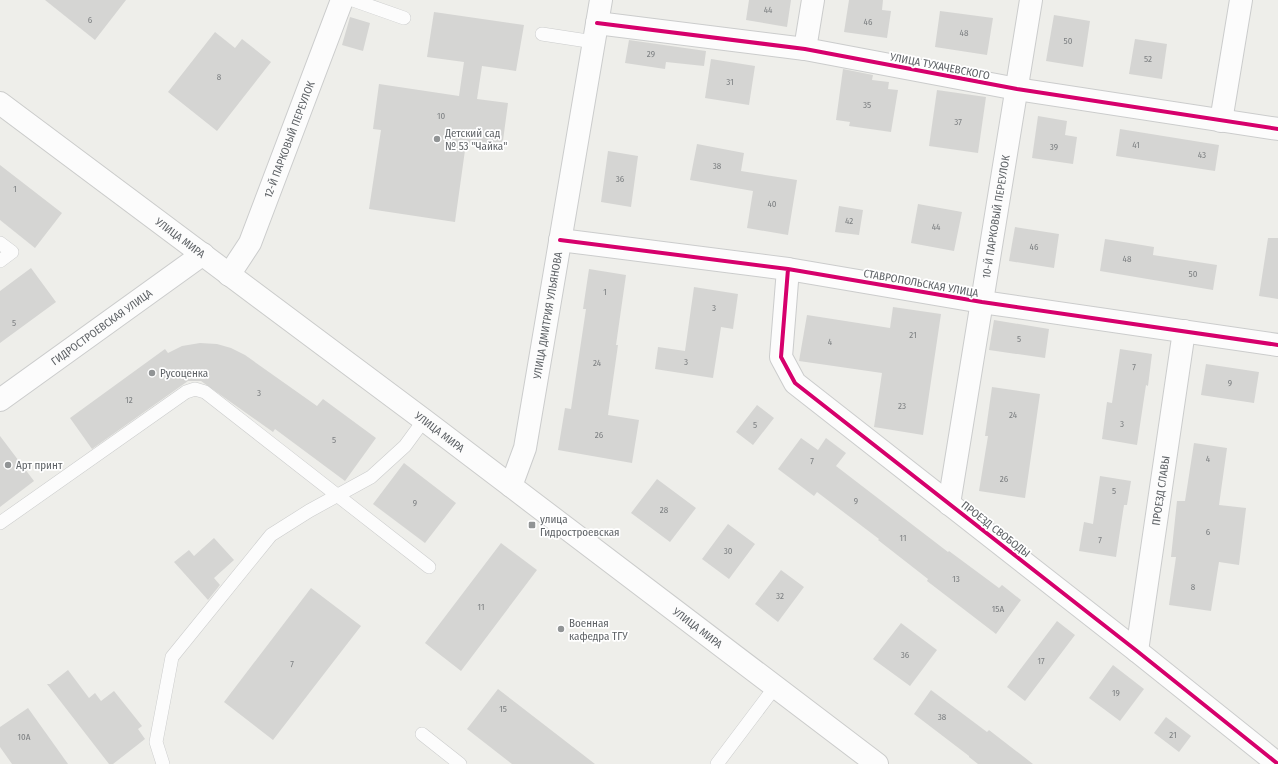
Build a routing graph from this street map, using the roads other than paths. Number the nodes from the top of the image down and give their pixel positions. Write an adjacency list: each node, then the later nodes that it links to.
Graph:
1 (342, 0): 20 (street, 12-Й ПАРКОВЫЙ ПЕРЕУЛОК)
2 (353, 0): 7 (lane)
3 (601, 0): 8 (street, УЛИЦА ДМИТРИЯ УЛЬЯНОВА)
4 (813, 0): 10 (street)
5 (1031, 0): 11 (street, 10-Й ПАРКОВЫЙ ПЕРЕУЛОК)
6 (1241, 0): 13 (street)
7 (404, 18)
8 (596, 32): 9 (lane); 10 (street, УЛИЦА ТУХАЧЕВСКОГО); 15 (street, УЛИЦА ДМИТРИЯ УЛЬЯНОВА)
9 (542, 34)
10 (805, 49): 11 (street, УЛИЦА ТУХАЧЕВСКОГО)
11 (1017, 89): 13 (street, УЛИЦА ТУХАЧЕВСКОГО); 21 (street, 10-Й ПАРКОВЫЙ ПЕРЕУЛОК)
12 (0, 103): 17 (street, УЛИЦА МИРА)
13 (1221, 121): 14 (street, УЛИЦА ТУХАЧЕВСКОГО)
14 (1278, 129)
15 (560, 240): 19 (street, СТАВРОПОЛЬСКАЯ УЛИЦА); 26 (street, УЛИЦА ДМИТРИЯ УЛЬЯНОВА)
16 (0, 243): 18 (lane)
17 (202, 254): 20 (street, УЛИЦА МИРА); 24 (street, ГИДРОСТРОЕВСКАЯ УЛИЦА)
18 (0, 261)
19 (788, 269): 21 (street, СТАВРОПОЛЬСКАЯ УЛИЦА); 28 (street, ПРОЕЗД СВОБОДЫ)
20 (229, 275): 25 (street, УЛИЦА МИРА)
21 (982, 302): 22 (street, СТАВРОПОЛЬСКАЯ УЛИЦА); 28 (street, 10-Й ПАРКОВЫЙ ПЕРЕУЛОК)
22 (1184, 331): 23 (street, СТАВРОПОЛЬСКАЯ УЛИЦА); 31 (street, ПРОЕЗД СЛАВЫ)
23 (1278, 345)
24 (0, 400)
25 (424, 420): 26 (street, УЛИЦА МИРА); 27 (lane)
26 (511, 486): 32 (street, УЛИЦА МИРА)
27 (337, 496): 29 (lane); 30 (lane); 35 (lane)
28 (949, 504): 31 (street, ПРОЕЗД СВОБОДЫ)
29 (0, 523)
30 (429, 567)
31 (1137, 651): 38 (street, ПРОЕЗД СВОБОДЫ)
32 (775, 687): 34 (street, УЛИЦА МИРА); 37 (lane)
33 (422, 734): 36 (lane)
34 (868, 761)
35 (163, 764)
36 (460, 764)
37 (717, 764)
38 (1278, 764)

